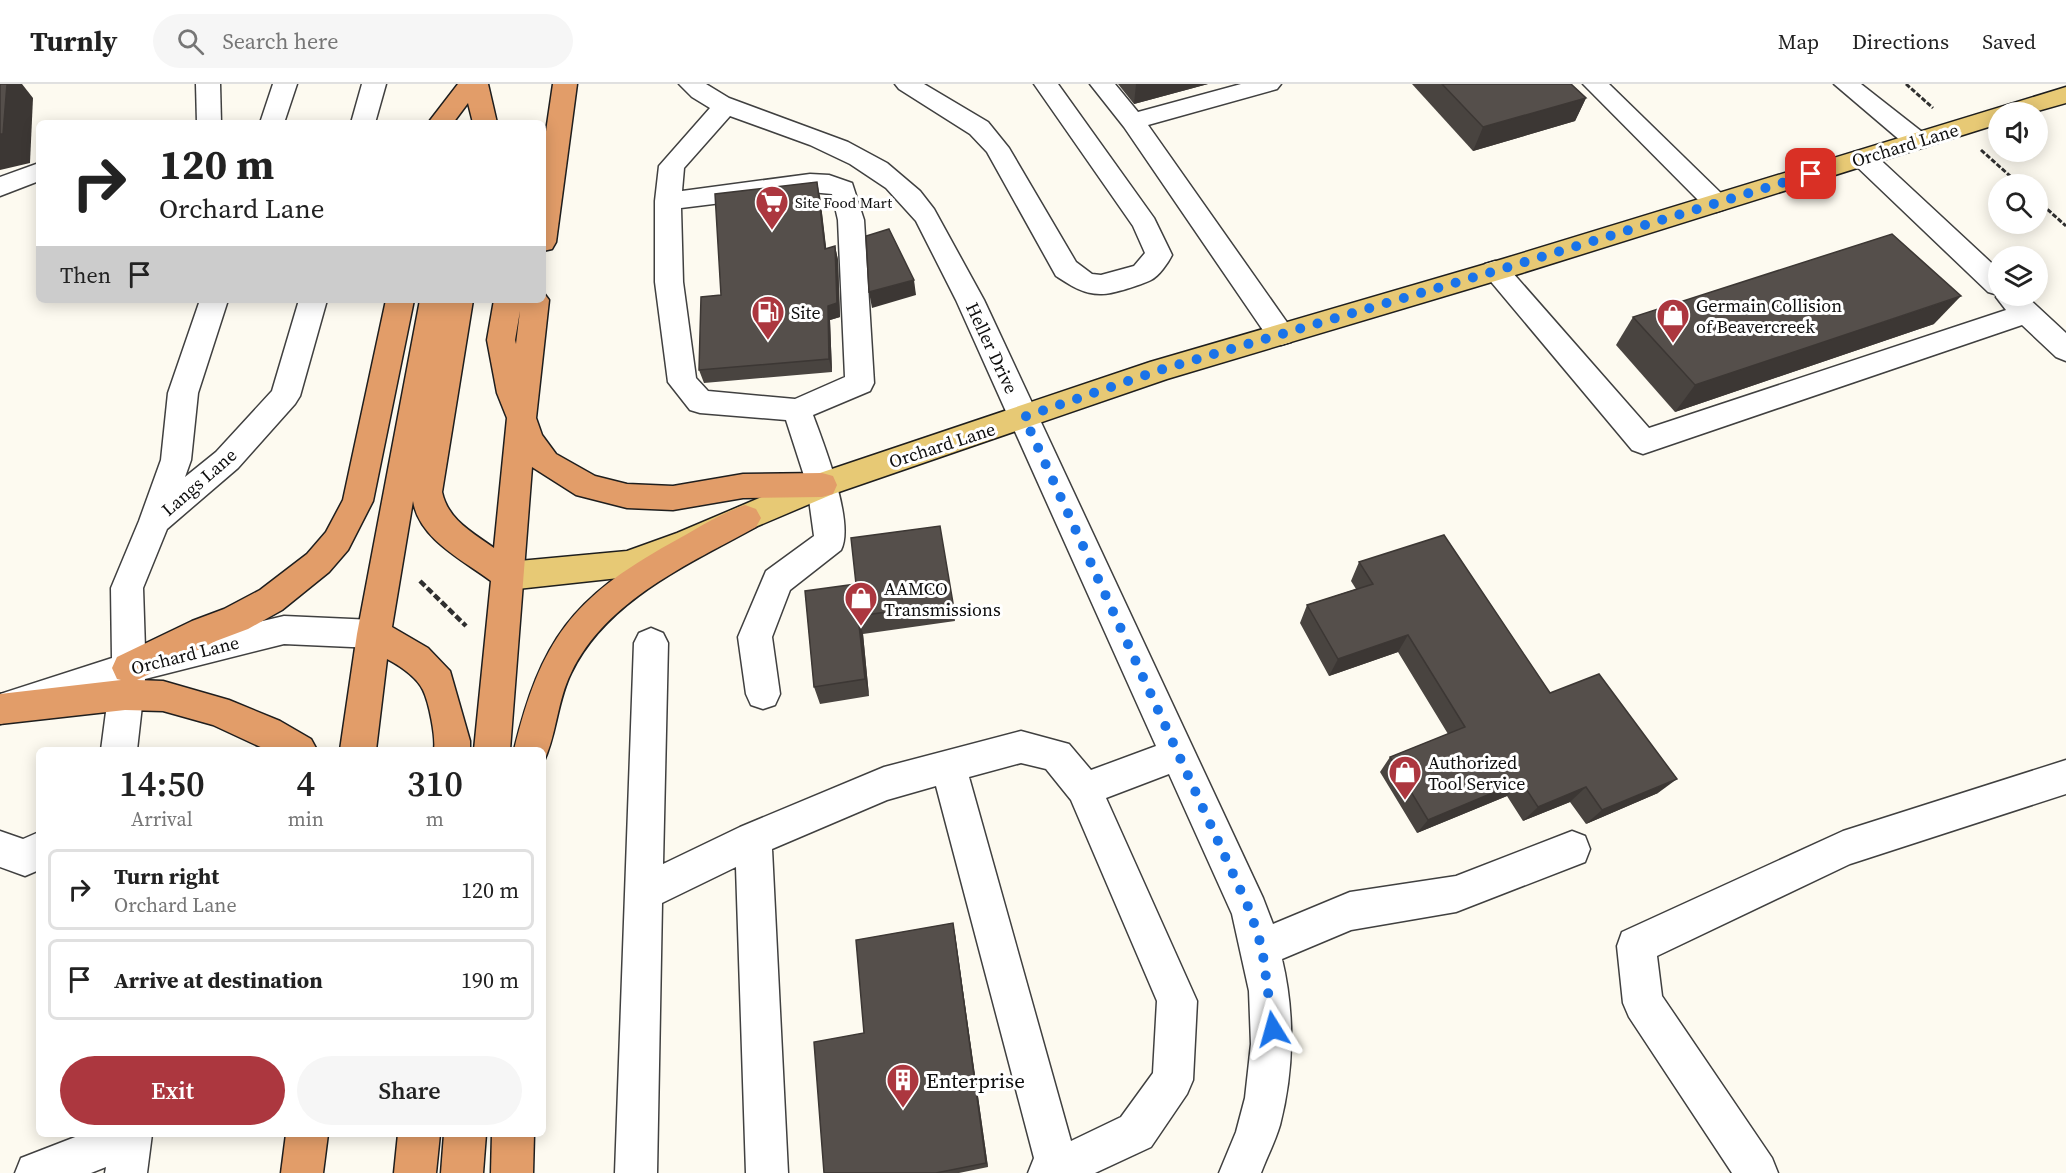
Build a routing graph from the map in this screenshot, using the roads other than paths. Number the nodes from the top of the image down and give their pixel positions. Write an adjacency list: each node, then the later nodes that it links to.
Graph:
1 (208, 84): 18 (street)
2 (285, 84): 19 (street)
3 (374, 84): 20 (street)
4 (473, 84): 21 (highway); 22 (highway); 23 (highway)
5 (545, 84): 24 (highway)
6 (565, 84): 32 (highway)
7 (691, 84): 16 (street, Heller Drive)
8 (907, 84): 9 (street)
9 (1046, 84)
10 (1102, 84): 25 (street)
11 (1269, 84): 25 (street)
12 (1595, 84): 31 (street)
13 (1846, 84): 26 (street)
14 (2066, 95): 15 (main road)
15 (2043, 102)
16 (726, 105): 30 (street); 47 (street, Heller Drive)
17 (1988, 119): 26 (main road, Orchard Lane)
18 (209, 120)
19 (274, 120)
20 (364, 120)
21 (443, 120)
22 (467, 120)
23 (484, 120)
24 (539, 120)
25 (1133, 121): 44 (street)
26 (1917, 141): 27 (main road, Orchard Lane)
27 (1863, 158): 31 (main road, Orchard Lane); 34 (street)
28 (36, 172): 29 (street)
29 (0, 187)
30 (668, 201): 46 (street); 46 (street)
31 (1716, 203): 33 (main road, Orchard Lane)
32 (546, 220)
33 (1495, 271): 42 (street); 44 (main road, Orchard Lane)
34 (1988, 276)
35 (213, 303): 51 (street)
36 (311, 303): 51 (street, Langs Lane)
37 (399, 303): 55 (highway)
38 (433, 303): 53 (highway)
39 (458, 303): 52 (highway)
40 (507, 303): 48 (highway)
41 (535, 303): 48 (highway)
42 (2013, 306)
43 (2020, 306): 45 (street)
44 (1281, 335): 47 (main road, Orchard Lane)
45 (2066, 350)
46 (797, 410): 49 (street)
47 (1024, 417): 49 (main road, Orchard Lane); 64 (street, Heller Drive)
48 (520, 420): 49 (highway); 52 (highway)
49 (822, 485): 50 (main road, Orchard Lane); 56 (street)
50 (745, 518): 52 (main road, Orchard Lane); 63 (highway)
51 (155, 521): 55 (street, Langs Lane)
52 (508, 576): 62 (highway)
53 (374, 634): 55 (street, Orchard Lane); 60 (highway); 61 (highway)
54 (651, 643): 72 (street)
55 (127, 682): 57 (highway); 58 (street, Langs Lane); 59 (highway)
56 (763, 694)
57 (0, 709)
58 (119, 747)
59 (294, 747)
60 (358, 747)
61 (452, 747)
62 (492, 747)
63 (533, 747)
64 (1178, 754): 67 (street); 73 (street, Heller Drive)
65 (948, 766): 67 (street); 68 (street); 79 (street)
66 (2066, 777): 88 (street)
67 (1084, 789): 79 (street)
68 (753, 839): 72 (street); 86 (street)
69 (0, 849): 71 (street)
70 (1572, 849): 73 (street)
71 (36, 852)
72 (644, 893): 85 (street)
73 (1262, 948): 87 (street, Heller Drive)
74 (308, 1137): 81 (highway)
75 (419, 1137): 82 (highway)
76 (465, 1137): 83 (highway)
77 (513, 1137): 84 (highway)
78 (129, 1148): 80 (street)
79 (1053, 1171)
80 (36, 1173)
81 (302, 1173)
82 (416, 1173)
83 (462, 1173)
84 (512, 1173)
85 (636, 1173)
86 (767, 1173)
87 (1240, 1173)
88 (1757, 1173)

